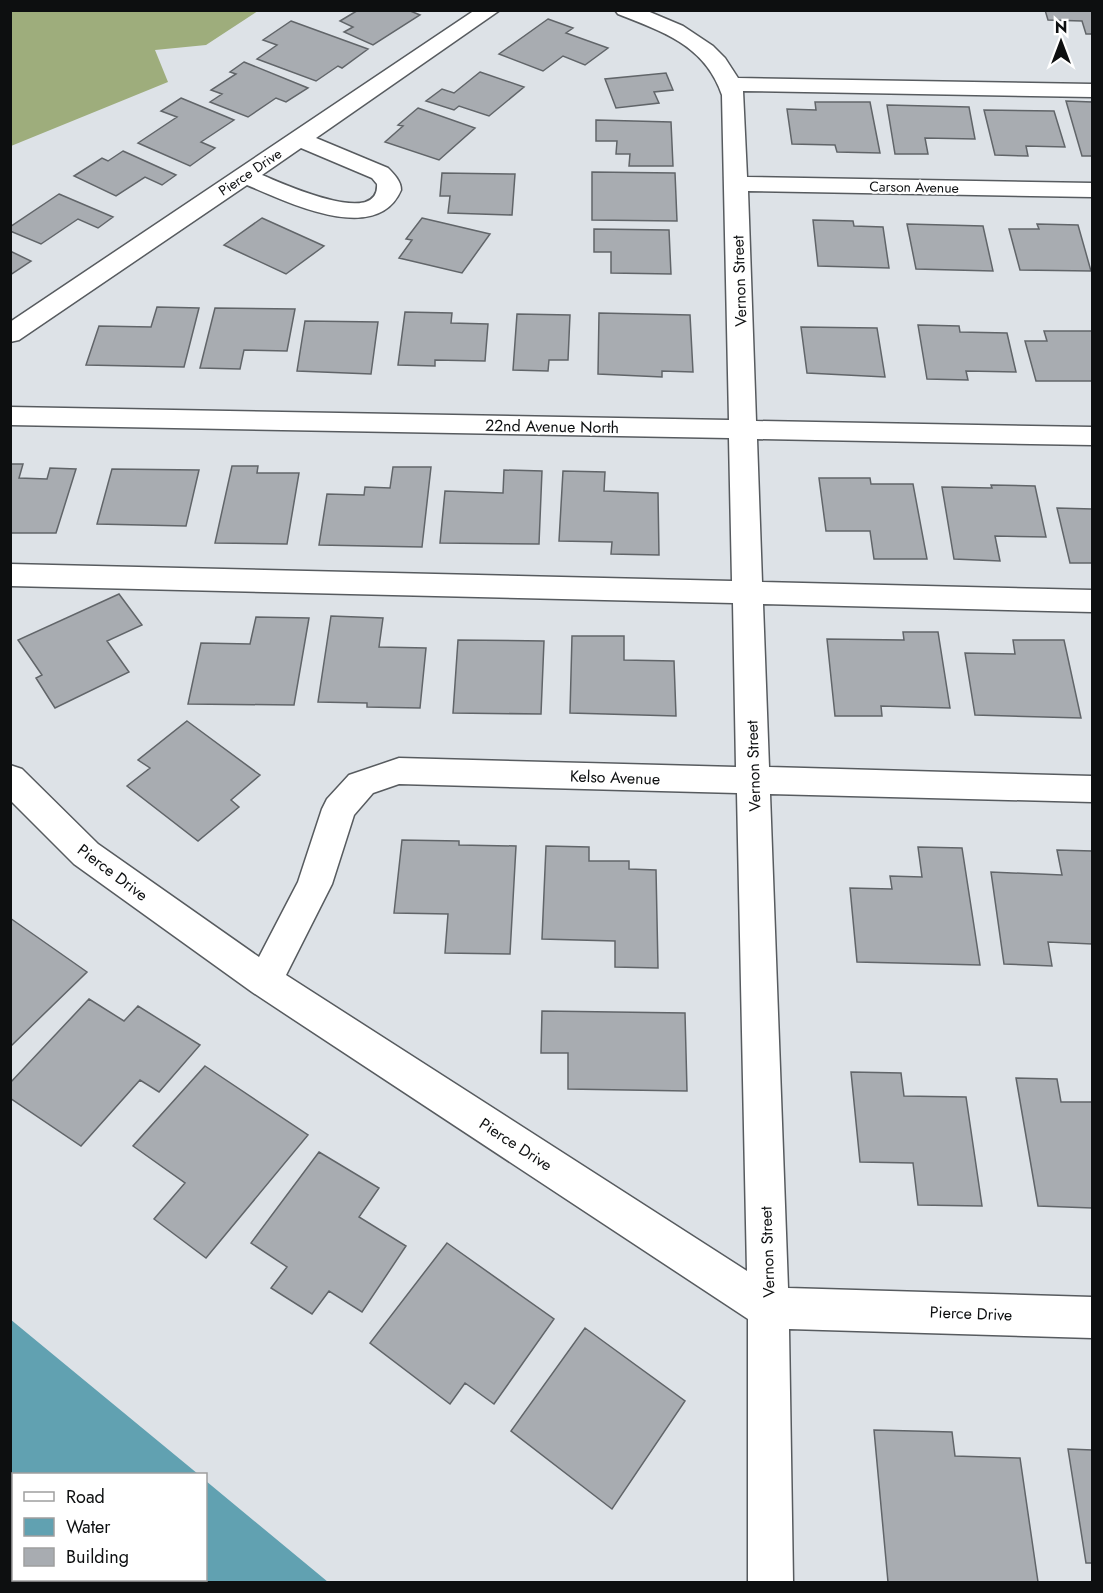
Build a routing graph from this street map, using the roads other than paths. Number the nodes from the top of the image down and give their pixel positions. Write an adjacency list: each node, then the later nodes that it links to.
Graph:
1 (490, 10): 5 (street, Pierce Drive)
2 (625, 10): 3 (street, Vernon Street)
3 (731, 84): 4 (street); 7 (street, Vernon Street)
4 (1092, 90)
5 (299, 139): 6 (street, Pierce Drive); 6 (street)
6 (245, 176): 9 (street, Pierce Drive)
7 (736, 184): 8 (street, Carson Avenue); 11 (street, Vernon Street)
8 (1092, 190)
9 (10, 333)
10 (10, 416): 11 (street, 22nd Avenue North)
11 (743, 430): 12 (street, 22nd Avenue North); 14 (street, Vernon Street)
12 (1092, 436)
13 (10, 575): 14 (street)
14 (748, 594): 15 (street); 17 (street, Vernon Street)
15 (1092, 601)
16 (10, 778): 19 (street, Pierce Drive)
17 (753, 780): 18 (street, Kelso Avenue); 19 (street, Kelso Avenue); 20 (street, Vernon Street)
18 (1092, 789)
19 (265, 981): 20 (street, Pierce Drive)
20 (768, 1308): 21 (street, Pierce Drive); 22 (street, Vernon Street)
21 (1092, 1317)
22 (771, 1582)

